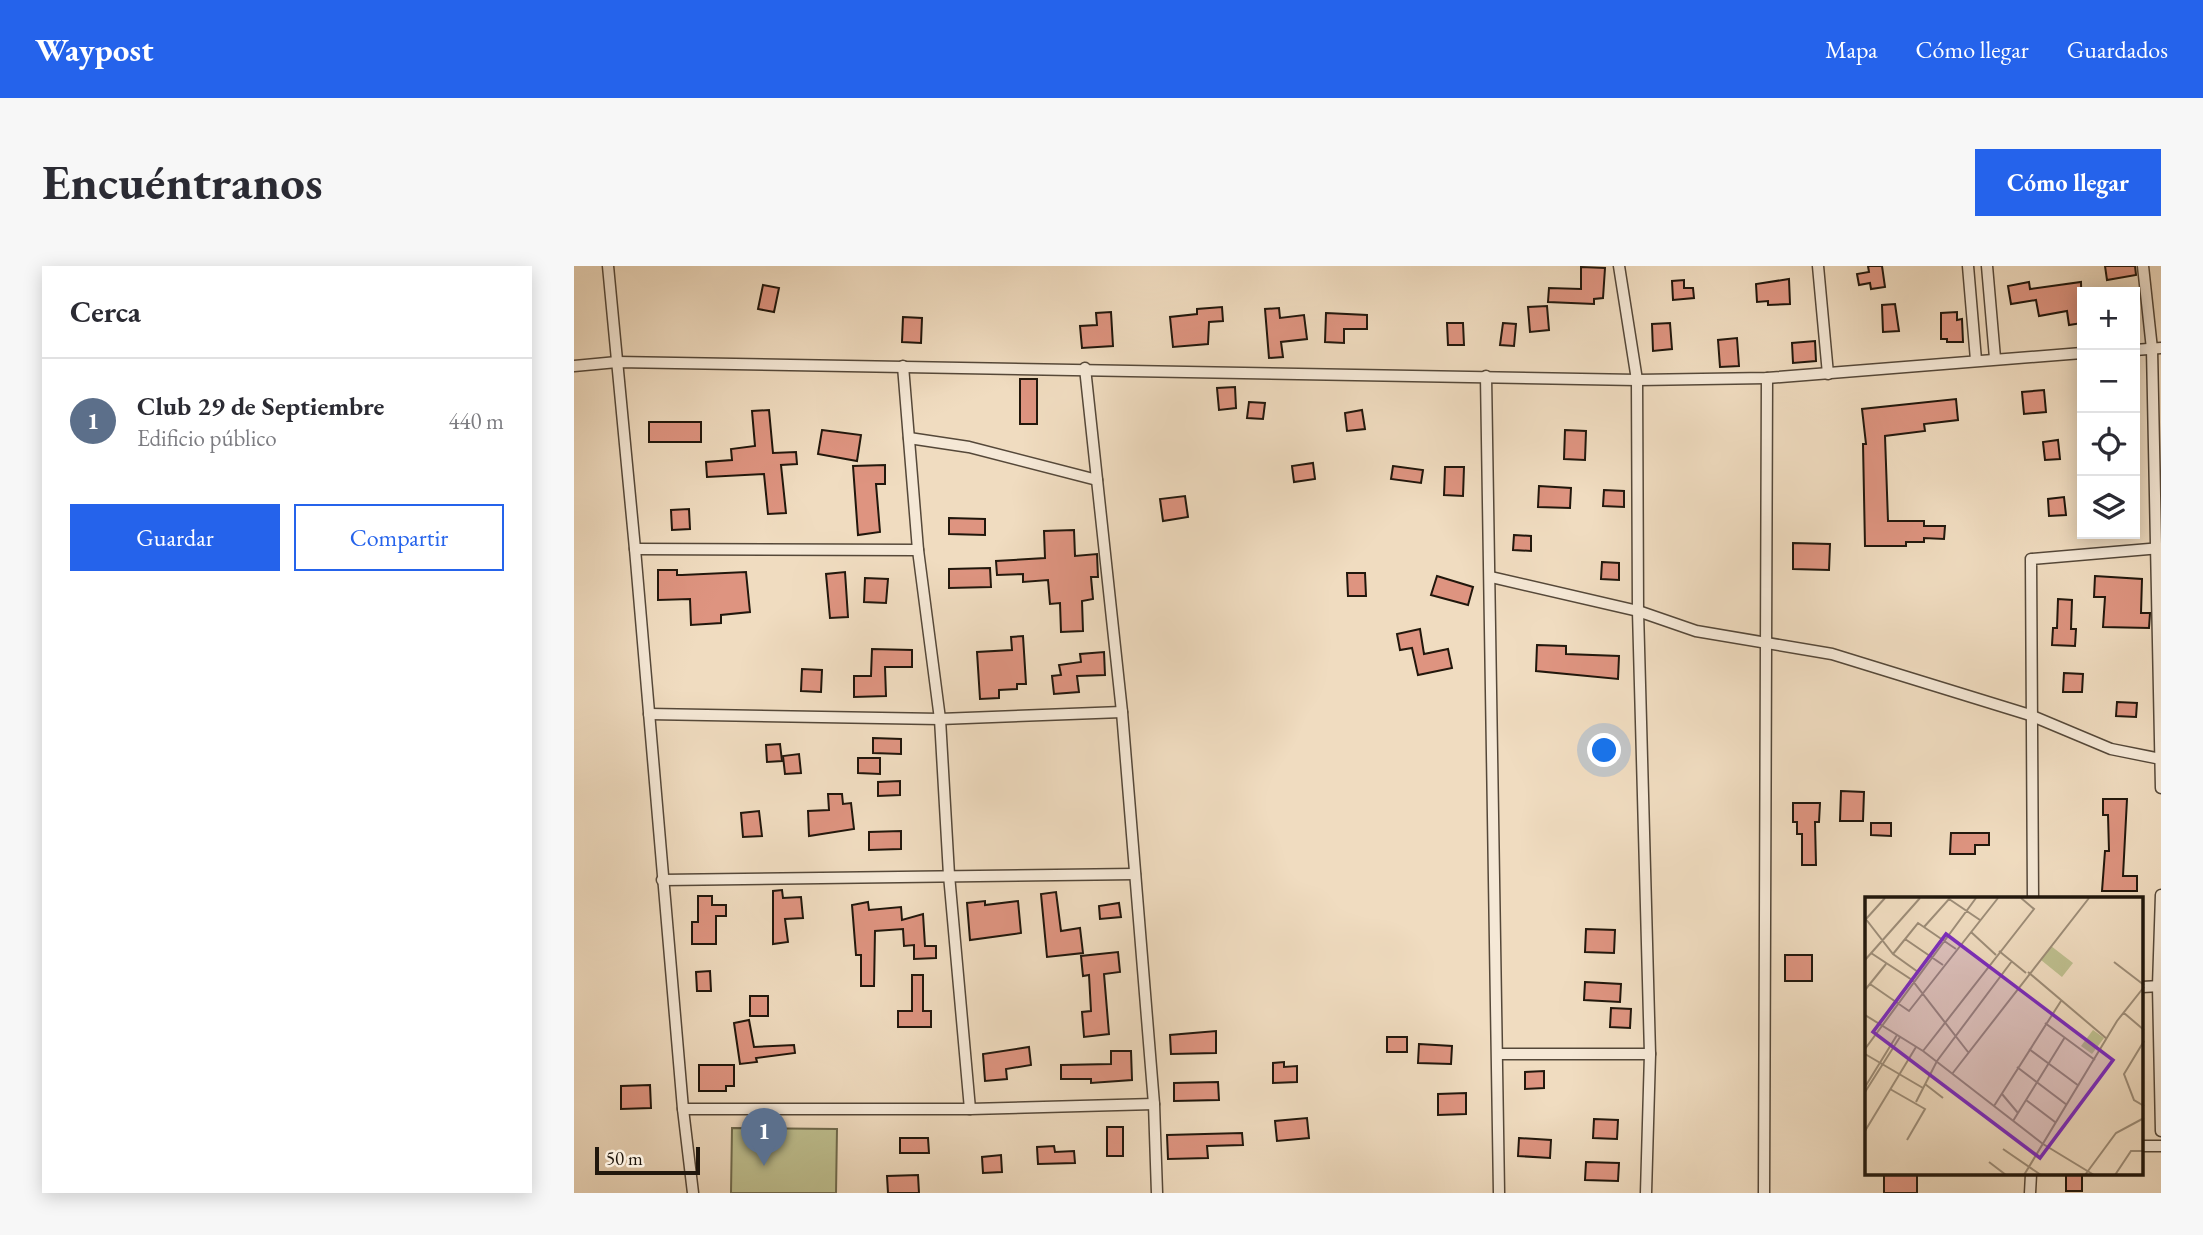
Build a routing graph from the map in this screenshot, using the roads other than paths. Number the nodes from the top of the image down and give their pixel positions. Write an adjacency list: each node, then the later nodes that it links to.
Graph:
1 (608, 266): 11 (street)
2 (1619, 266): 18 (street)
3 (1818, 266): 15 (street)
4 (1968, 266): 10 (street)
5 (1987, 266): 9 (street)
6 (2143, 266): 7 (street)
7 (2156, 349): 21 (street)
8 (2077, 353): 9 (street)
9 (1995, 358): 10 (street)
10 (1976, 360): 15 (street)
11 (617, 362): 12 (street); 13 (street); 22 (street)
12 (574, 366)
13 (903, 366): 14 (street); 19 (street)
14 (1085, 368): 16 (street); 20 (street)
15 (1828, 374): 17 (street)
16 (1486, 376): 18 (street); 24 (street)
17 (1767, 379): 18 (street); 26 (street)
18 (1637, 380): 25 (street)
19 (909, 438): 20 (street); 23 (street)
20 (1097, 480): 27 (street)
21 (2159, 548): 29 (street); 31 (street)
22 (635, 549): 23 (street); 28 (street)
23 (918, 550): 30 (street)
24 (1491, 576): 25 (street); 39 (street)
25 (1638, 611): 26 (street); 40 (street)
26 (1766, 641): 29 (street); 50 (street)
27 (1122, 712): 30 (street); 33 (street)
28 (649, 714): 30 (street); 35 (street)
29 (2030, 715): 31 (street); 37 (street)
30 (940, 719): 34 (street)
31 (2161, 759): 32 (street)
32 (2161, 788)
33 (1135, 874): 34 (street); 41 (street)
34 (949, 876): 35 (street); 43 (street)
35 (662, 880): 42 (street)
36 (2161, 895): 38 (street)
37 (2033, 897)
38 (2160, 986): 44 (street)
39 (1499, 1054): 40 (street); 48 (street)
40 (1650, 1054): 49 (street)
41 (1154, 1104): 43 (street); 47 (street)
42 (683, 1109): 43 (street); 46 (street)
43 (970, 1110)
44 (2161, 1131)
45 (2031, 1175): 51 (street)
46 (693, 1193)
47 (1157, 1193)
48 (1499, 1193)
49 (1646, 1193)
50 (1764, 1193)
51 (2030, 1193)

